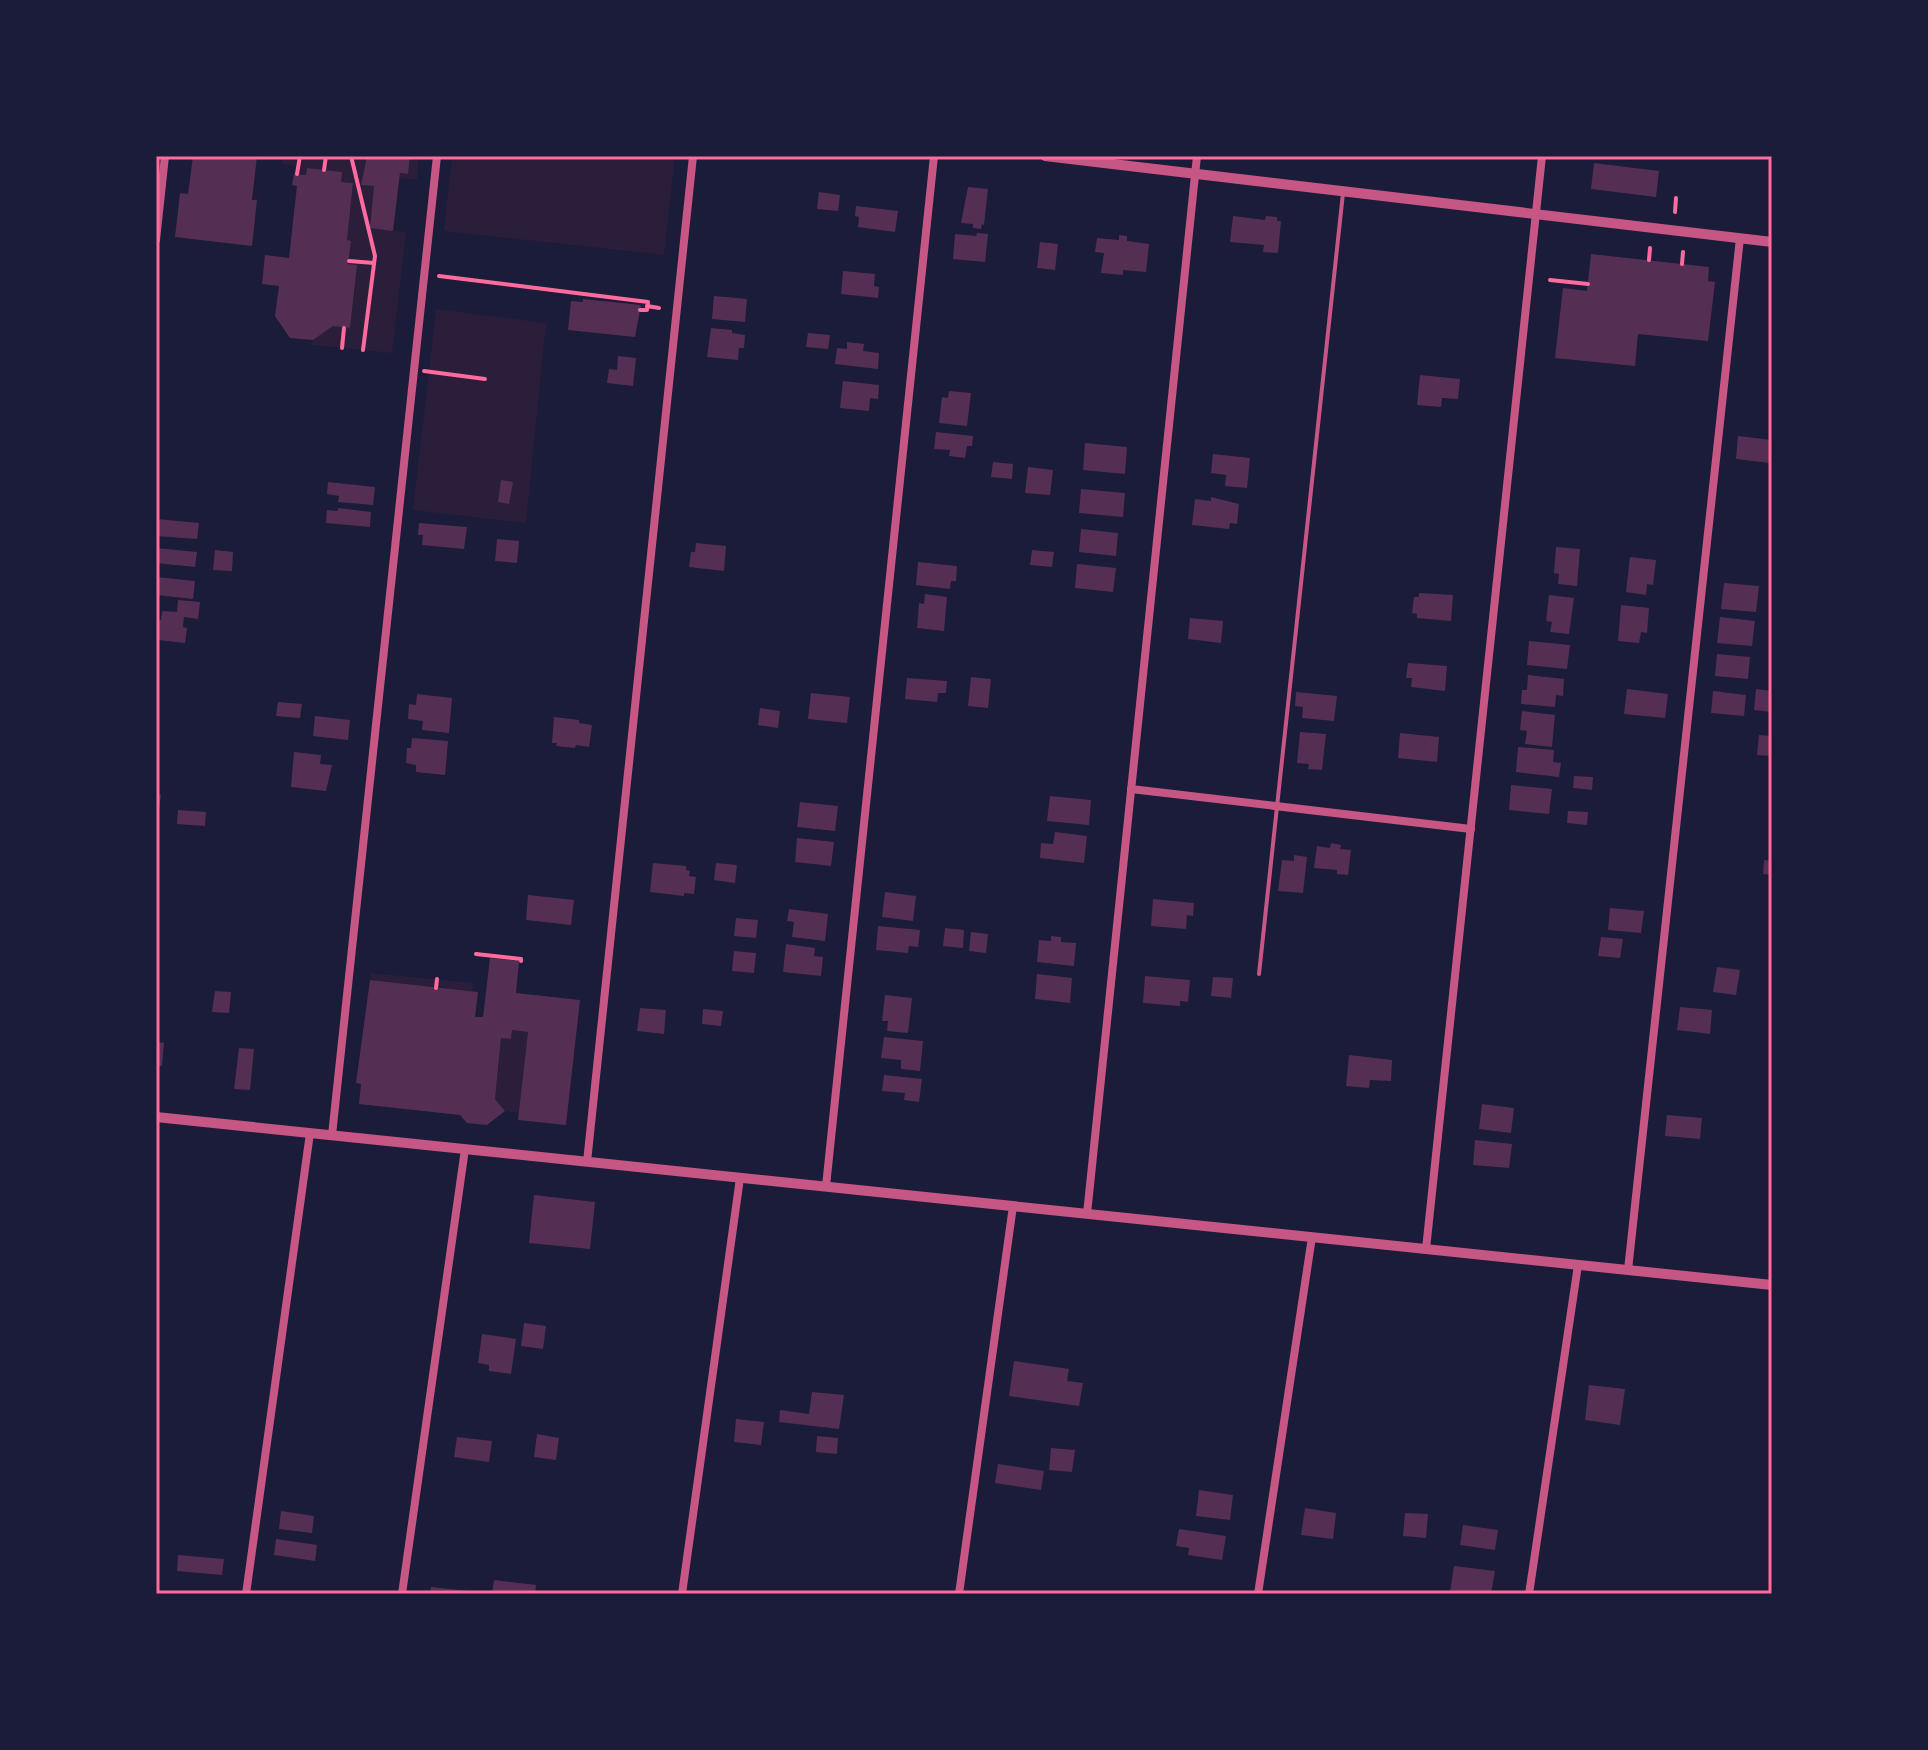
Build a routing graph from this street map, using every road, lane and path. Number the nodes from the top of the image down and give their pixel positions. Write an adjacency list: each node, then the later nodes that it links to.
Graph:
1 (165, 156): 19 (street)
2 (300, 156): 13 (path)
3 (326, 156): 11 (path)
4 (351, 156): 25 (path)
5 (437, 156): 36 (street)
6 (693, 156): 50 (street)
7 (934, 156): 52 (street)
8 (1045, 156): 12 (street)
9 (1197, 156): 12 (street)
10 (1542, 156): 17 (street)
11 (324, 170)
12 (1195, 173): 14 (street); 38 (street)
13 (297, 174)
14 (1344, 191): 17 (street); 39 (lane)
15 (1676, 198): 16 (path)
16 (1675, 212)
17 (1536, 213): 18 (street); 40 (street)
18 (1740, 238): 20 (street); 58 (street)
19 (156, 240)
20 (1772, 242)
21 (1650, 248): 23 (path)
22 (1683, 252): 26 (path)
23 (1649, 260)
24 (349, 261): 25 (path)
25 (374, 263): 35 (path)
26 (1682, 264)
27 (439, 276): 30 (path)
28 (1550, 280): 29 (path)
29 (1588, 284)
30 (647, 306): 31 (path); 32 (path)
31 (659, 308)
32 (640, 310)
33 (344, 328): 34 (path)
34 (342, 348)
35 (363, 350)
36 (414, 370): 37 (path); 48 (street)
37 (485, 379)
38 (1131, 789): 39 (street); 54 (street)
39 (1277, 806): 40 (street); 43 (lane)
40 (1471, 829): 56 (street)
41 (476, 954): 42 (path)
42 (521, 961)
43 (1259, 974)
44 (437, 979): 45 (path)
45 (436, 988)
46 (156, 1117): 47 (street)
47 (310, 1133): 48 (street); 60 (street)
48 (332, 1135): 49 (street)
49 (465, 1149): 50 (street); 61 (street)
50 (587, 1162): 51 (street)
51 (740, 1178): 52 (street); 62 (street)
52 (826, 1186): 53 (street)
53 (1013, 1206): 54 (street); 63 (street)
54 (1087, 1214): 55 (street)
55 (1312, 1237): 56 (street); 64 (street)
56 (1426, 1249): 57 (street)
57 (1578, 1265): 58 (street); 65 (street)
58 (1628, 1270): 59 (street)
59 (1772, 1285)
60 (246, 1594)
61 (402, 1594)
62 (682, 1594)
63 (959, 1594)
64 (1258, 1594)
65 (1529, 1594)

